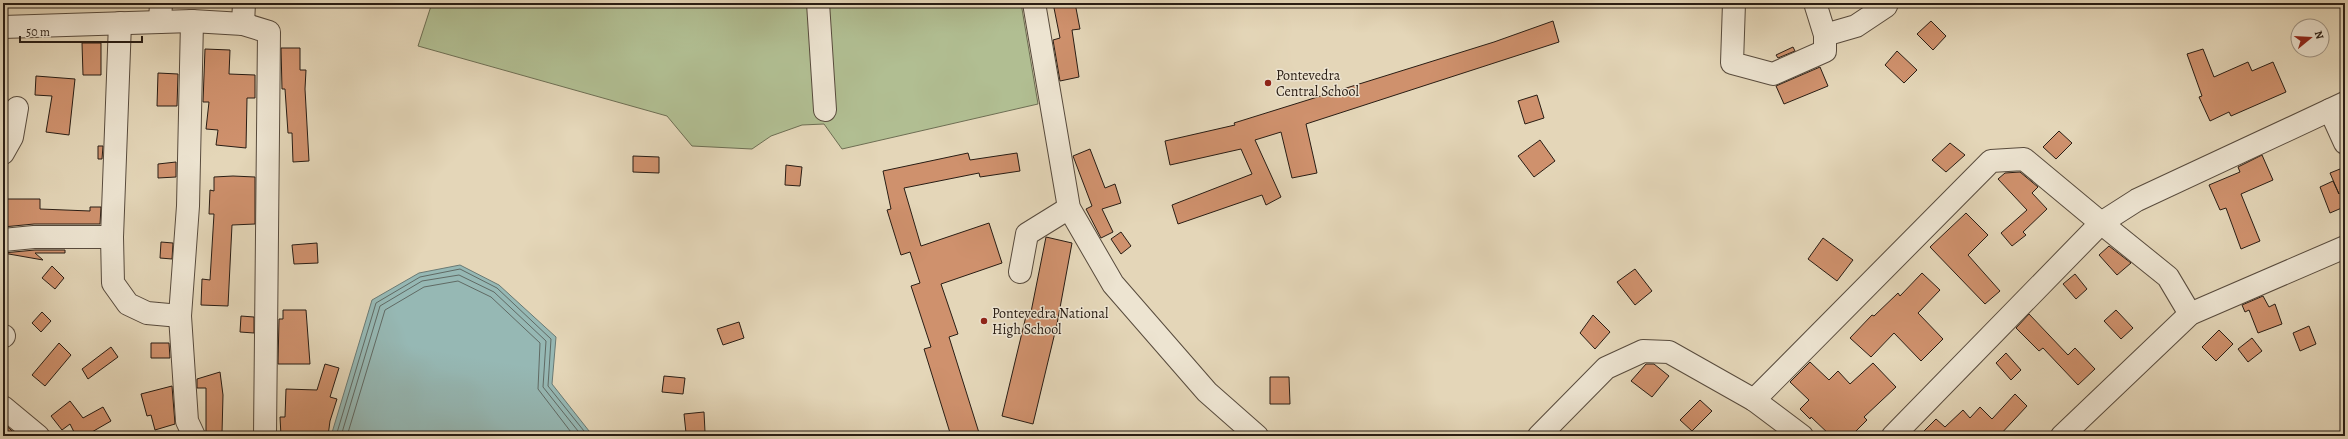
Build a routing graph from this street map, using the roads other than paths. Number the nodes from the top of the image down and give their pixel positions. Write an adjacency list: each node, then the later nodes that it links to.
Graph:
1 (818, 3): 14 (street)
2 (1034, 3): 17 (street)
3 (1734, 3): 11 (street)
4 (1815, 3): 11 (street)
5 (1887, 3): 11 (street)
6 (161, 12): 8 (street); 9 (street)
7 (243, 14): 8 (street); 29 (street)
8 (192, 21): 24 (street)
9 (120, 23): 10 (street); 19 (street)
10 (3, 27)
11 (1825, 35)
12 (2337, 106): 15 (street); 18 (street)
13 (17, 108): 16 (street)
14 (825, 110)
15 (2345, 143)
16 (3, 153)
17 (1069, 208): 22 (street); 30 (street)
18 (2101, 224): 23 (street); 25 (street); 33 (street)
19 (112, 237): 20 (street); 24 (street)
20 (3, 240)
21 (2345, 247): 23 (street)
22 (1020, 272)
23 (2190, 314): 34 (street)
24 (180, 316): 28 (street)
25 (1754, 400): 31 (street); 32 (street)
26 (3, 407): 27 (street)
27 (38, 436)
28 (194, 436)
29 (265, 436)
30 (1257, 436)
31 (1539, 436)
32 (1802, 436)
33 (1893, 436)
34 (2062, 436)

